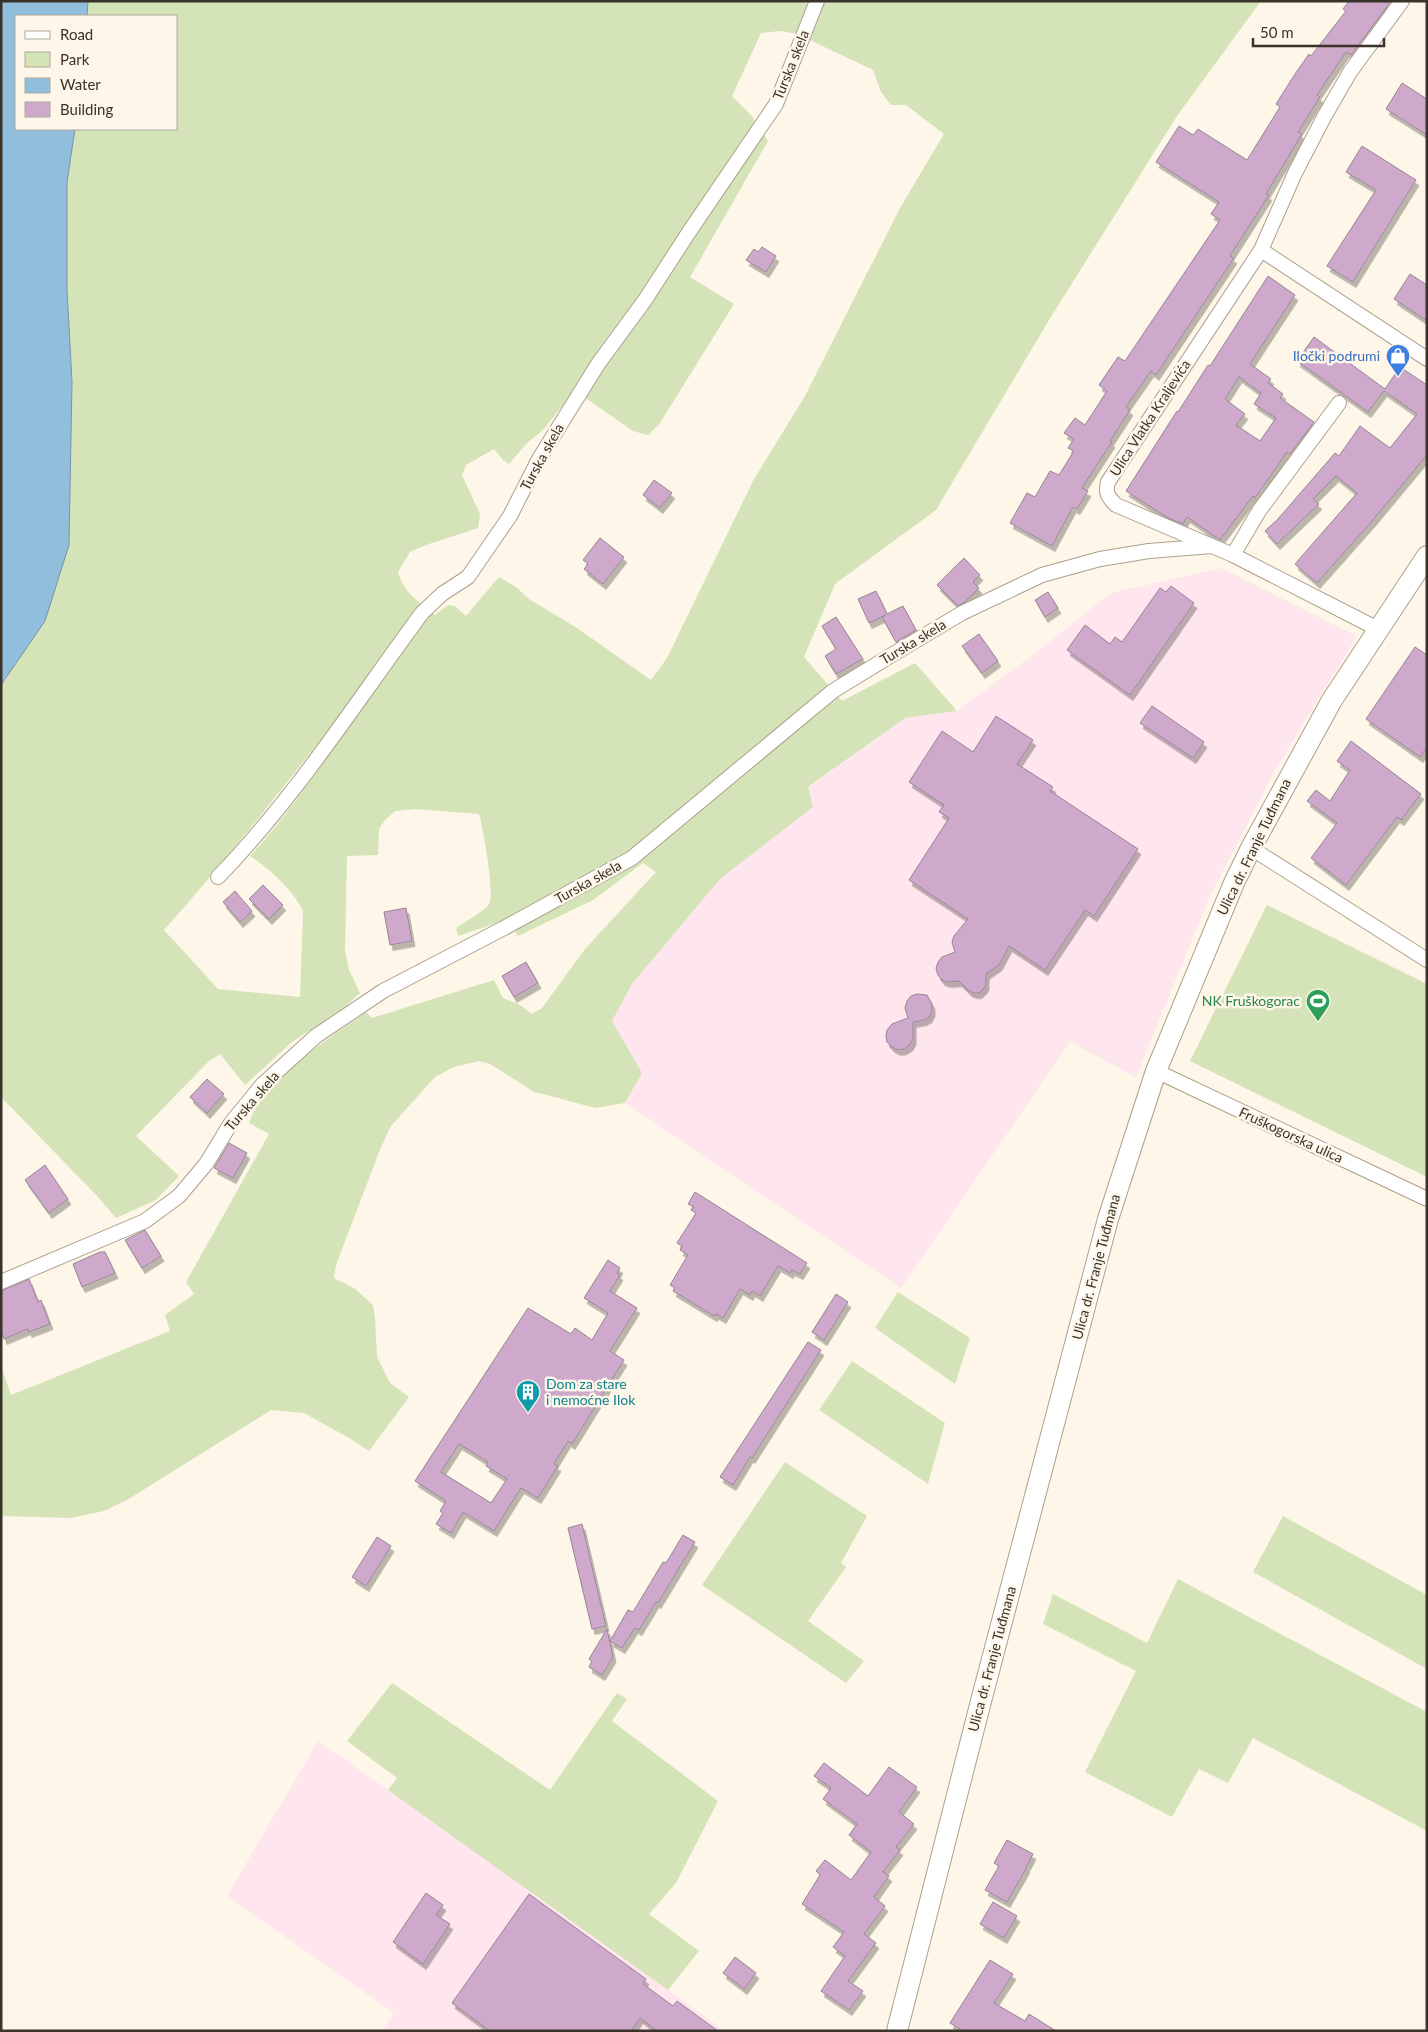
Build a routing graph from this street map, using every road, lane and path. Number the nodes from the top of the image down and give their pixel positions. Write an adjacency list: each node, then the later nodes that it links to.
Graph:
1 (817, 1): 11 (street, Turska skela)
2 (1402, 1): 3 (street, Ulica Vlatka Kraljevića)
3 (1261, 250): 4 (street); 6 (street, Ulica Vlatka Kraljevića)
4 (1427, 359)
5 (1339, 403): 7 (street)
6 (1212, 546): 7 (street, Ulica Vlatka Kraljevića); 15 (street, Turska skela)
7 (1233, 555): 9 (street, Ulica Vlatka Kraljevića)
8 (1427, 556): 9 (main road, Ulica dr. Franje Tuđmana)
9 (1378, 629): 10 (main road, Ulica dr. Franje Tuđmana)
10 (1251, 848): 12 (street); 13 (main road, Ulica dr. Franje Tuđmana)
11 (218, 877)
12 (1427, 960)
13 (1156, 1071): 14 (street, Fruškogorska ulica); 16 (main road, Ulica dr. Franje Tuđmana)
14 (1427, 1199)
15 (1, 1282)
16 (897, 2031)

